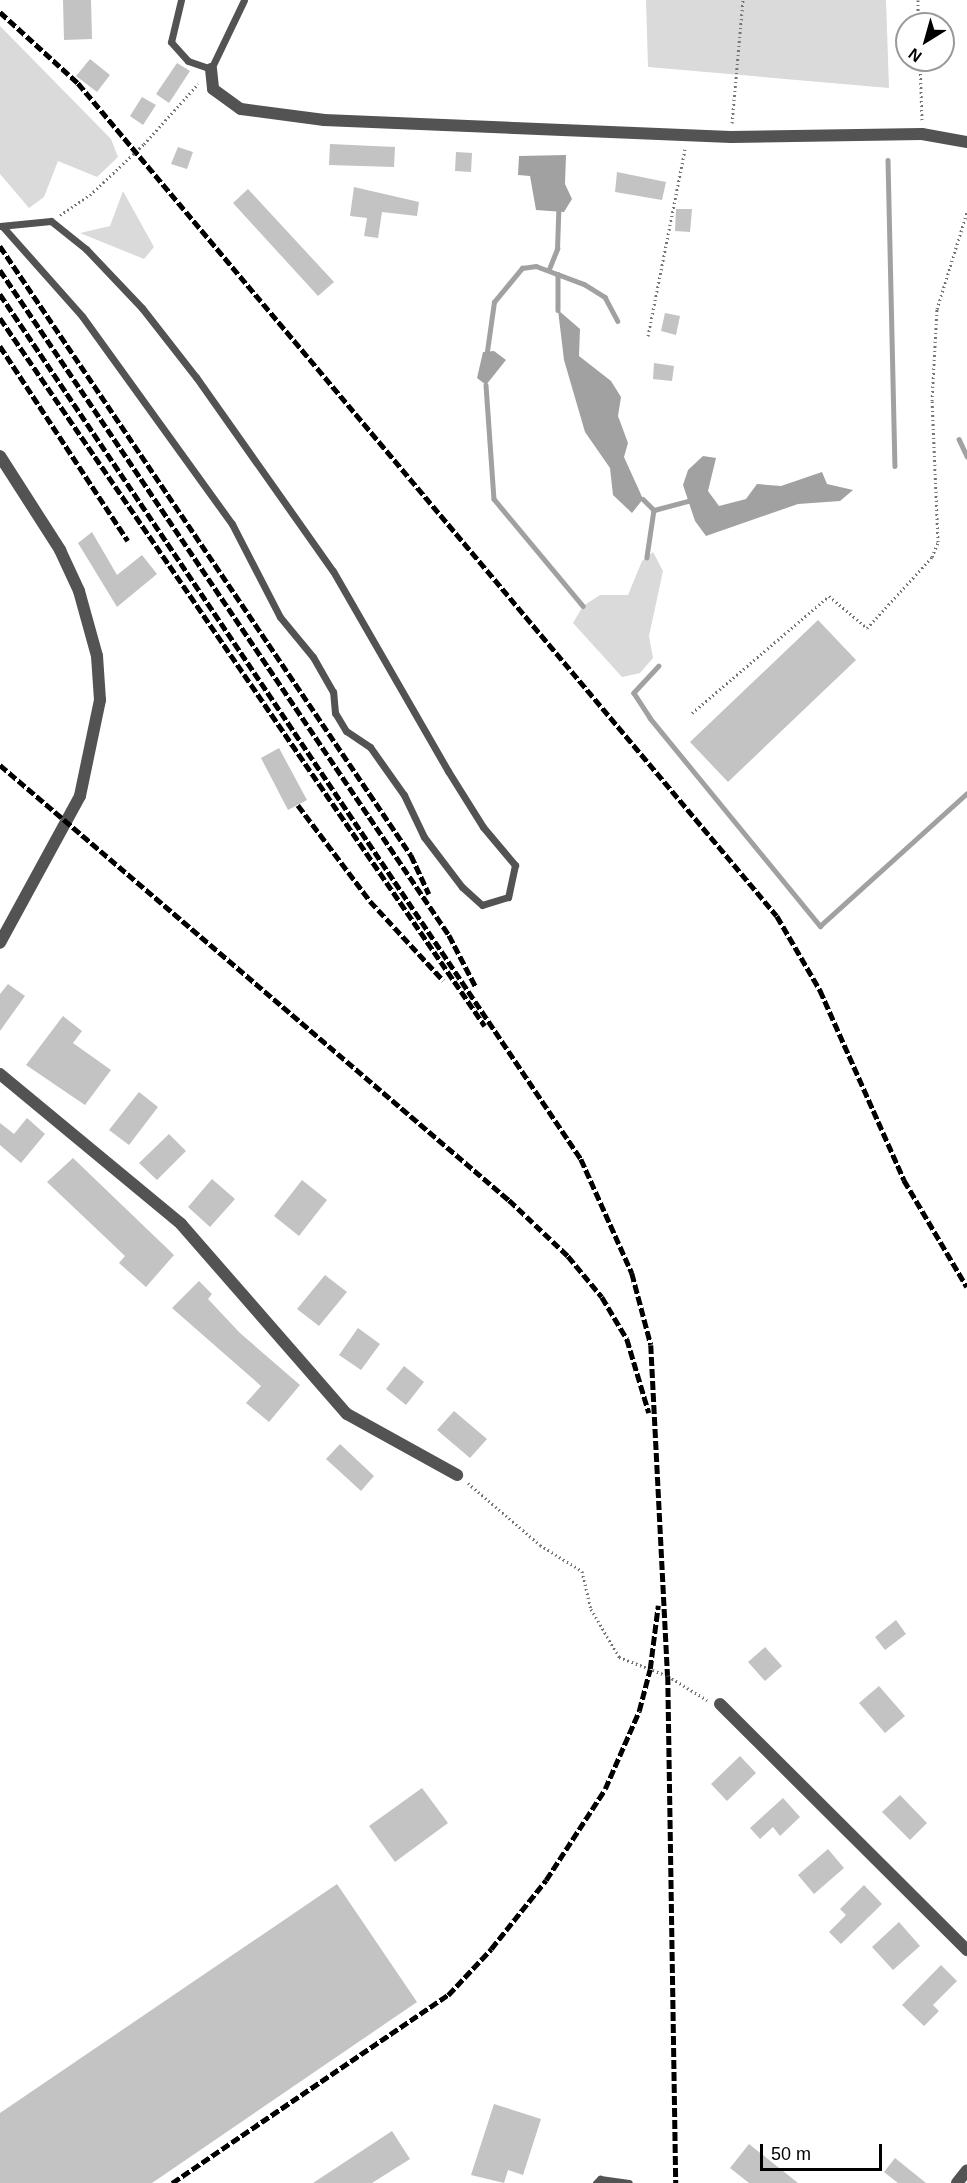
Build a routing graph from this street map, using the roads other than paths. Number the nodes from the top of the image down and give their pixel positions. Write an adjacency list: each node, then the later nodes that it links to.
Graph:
1 (181, 0): 3 (lane)
2 (244, 0): 3 (lane)
3 (211, 69): 4 (street)
4 (967, 142)
5 (1, 226): 5 (lane)
6 (2, 462): 7 (street)
7 (0, 944)
8 (0, 1074): 9 (street)
9 (457, 1475)
10 (720, 1704): 11 (street)
11 (967, 1950)
12 (967, 2170): 15 (street)
13 (596, 2183): 14 (lane)
14 (629, 2183)
15 (957, 2183)

